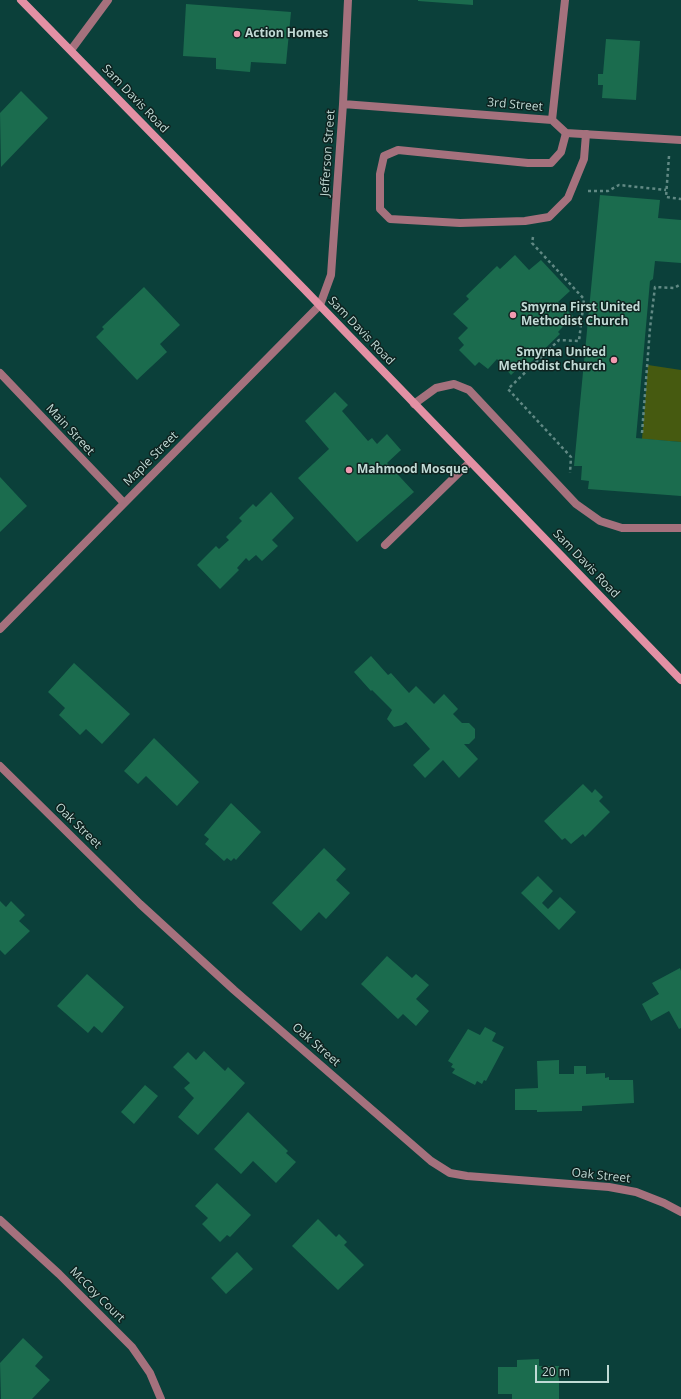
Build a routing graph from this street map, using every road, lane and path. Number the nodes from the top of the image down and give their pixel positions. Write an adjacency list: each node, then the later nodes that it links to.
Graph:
1 (21, 0): 5 (street, Sam Davis Road)
2 (108, 0): 5 (street)
3 (348, 0): 6 (street, Jefferson Street)
4 (564, 0): 7 (street)
5 (70, 50): 17 (street, Sam Davis Road)
6 (343, 104): 7 (street, 3rd Street); 17 (street, Jefferson Street)
7 (552, 120): 8 (street, 3rd Street)
8 (566, 133): 9 (street); 15 (street)
9 (586, 134): 10 (street); 12 (street)
10 (671, 139): 11 (street); 13 (path)
11 (681, 140)
12 (572, 190): 13 (path); 15 (street)
13 (666, 190): 14 (path)
14 (681, 199)
15 (537, 219): 22 (path)
16 (681, 284): 20 (path)
17 (320, 306): 19 (street, Sam Davis Road); 23 (street, Maple Street)
18 (0, 373): 23 (street, Main Street)
19 (414, 404): 21 (street, Sam Davis Road); 22 (street)
20 (642, 433)
21 (470, 462): 25 (street); 27 (street, Sam Davis Road)
22 (570, 497): 24 (street)
23 (124, 503): 26 (street, Maple Street)
24 (681, 528)
25 (385, 545)
26 (0, 629)
27 (681, 680)
28 (0, 766): 29 (street, Oak Street)
29 (681, 1212)
30 (0, 1220): 31 (street, McCoy Court)
31 (161, 1399)

